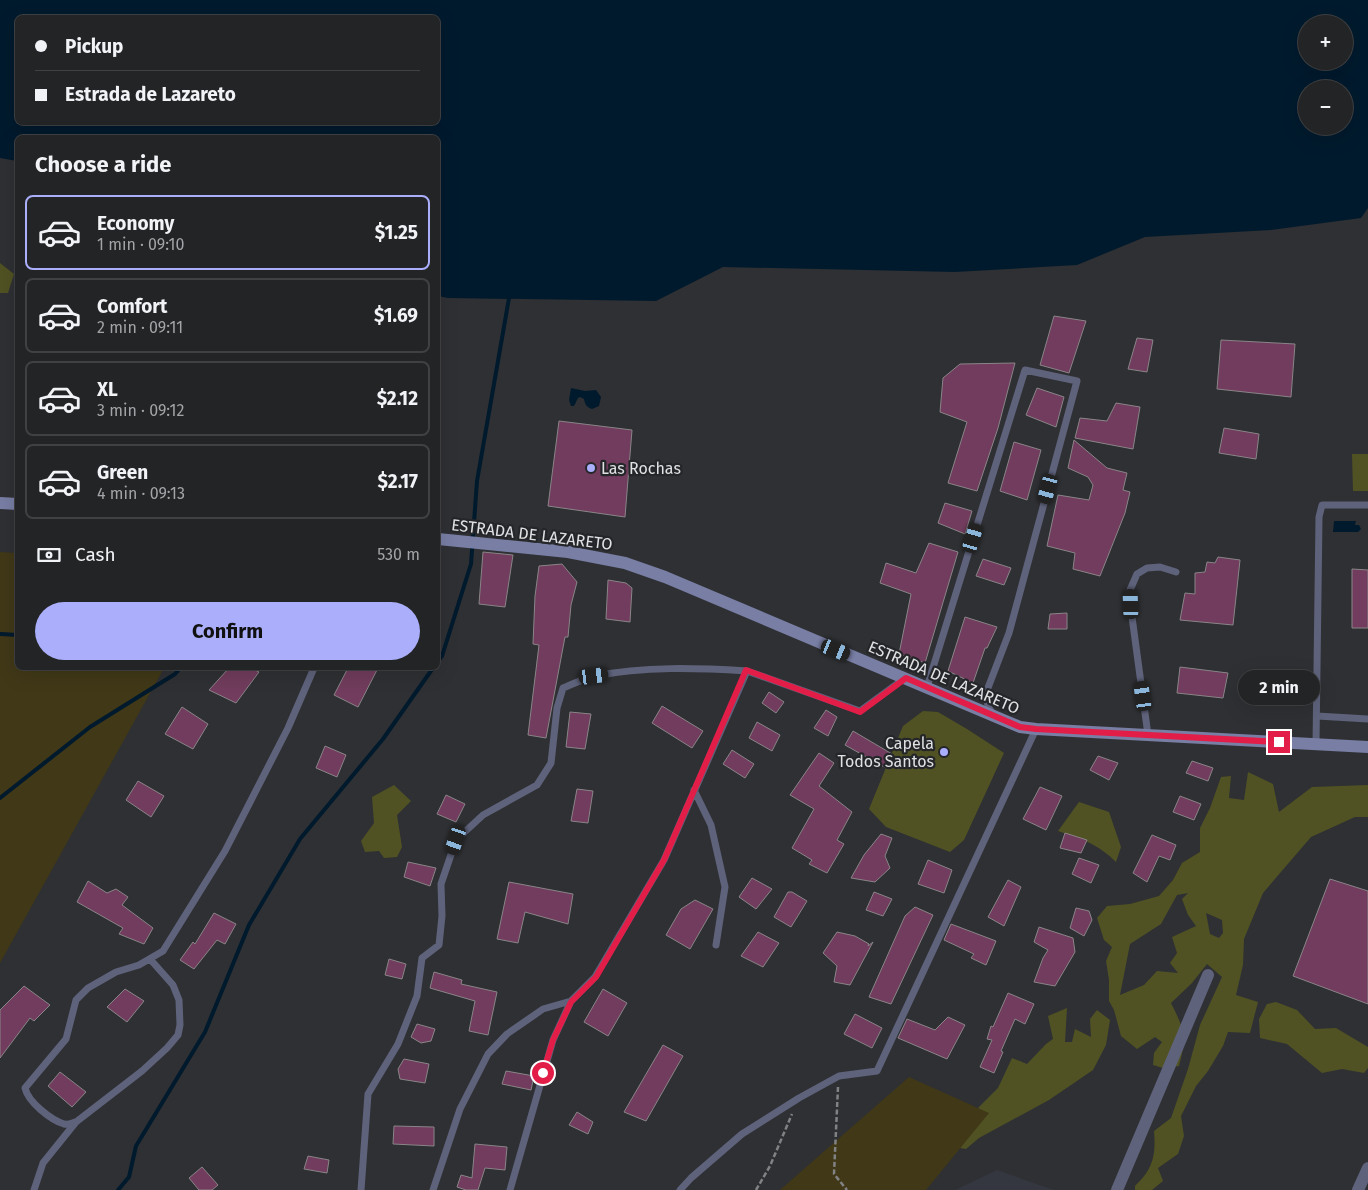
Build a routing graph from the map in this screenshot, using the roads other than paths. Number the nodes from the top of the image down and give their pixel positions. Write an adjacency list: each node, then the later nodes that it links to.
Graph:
1 (0, 503): 2 (street)
2 (15, 504)
3 (1368, 506): 10 (lane)
4 (440, 539): 8 (street, ESTRADA DE LAZARETO)
5 (1176, 572): 14 (lane)
6 (313, 670): 19 (lane)
7 (746, 670): 8 (lane); 17 (lane); 25 (lane)
8 (906, 678): 9 (street, ESTRADA DE LAZARETO)
9 (927, 687): 11 (street, ESTRADA DE LAZARETO); 11 (lane)
10 (1316, 716): 12 (lane); 15 (lane)
11 (996, 717): 13 (street, ESTRADA DE LAZARETO)
12 (1368, 719)
13 (1036, 729): 14 (street, ESTRADA DE LAZARETO); 28 (lane)
14 (1148, 735): 15 (street, ESTRADA DE LAZARETO)
15 (1316, 744): 16 (street, ESTRADA DE LAZARETO)
16 (1368, 746)
17 (694, 790): 18 (lane); 21 (lane)
18 (716, 945)
19 (150, 959): 22 (lane); 22 (lane)
20 (1208, 975): 29 (street)
21 (571, 1002): 26 (lane); 27 (lane)
22 (76, 1122): 24 (lane)
23 (1368, 1168): 30 (street)
24 (34, 1190)
25 (362, 1190)
26 (433, 1190)
27 (510, 1190)
28 (680, 1190)
29 (1116, 1190)
30 (1358, 1190)

